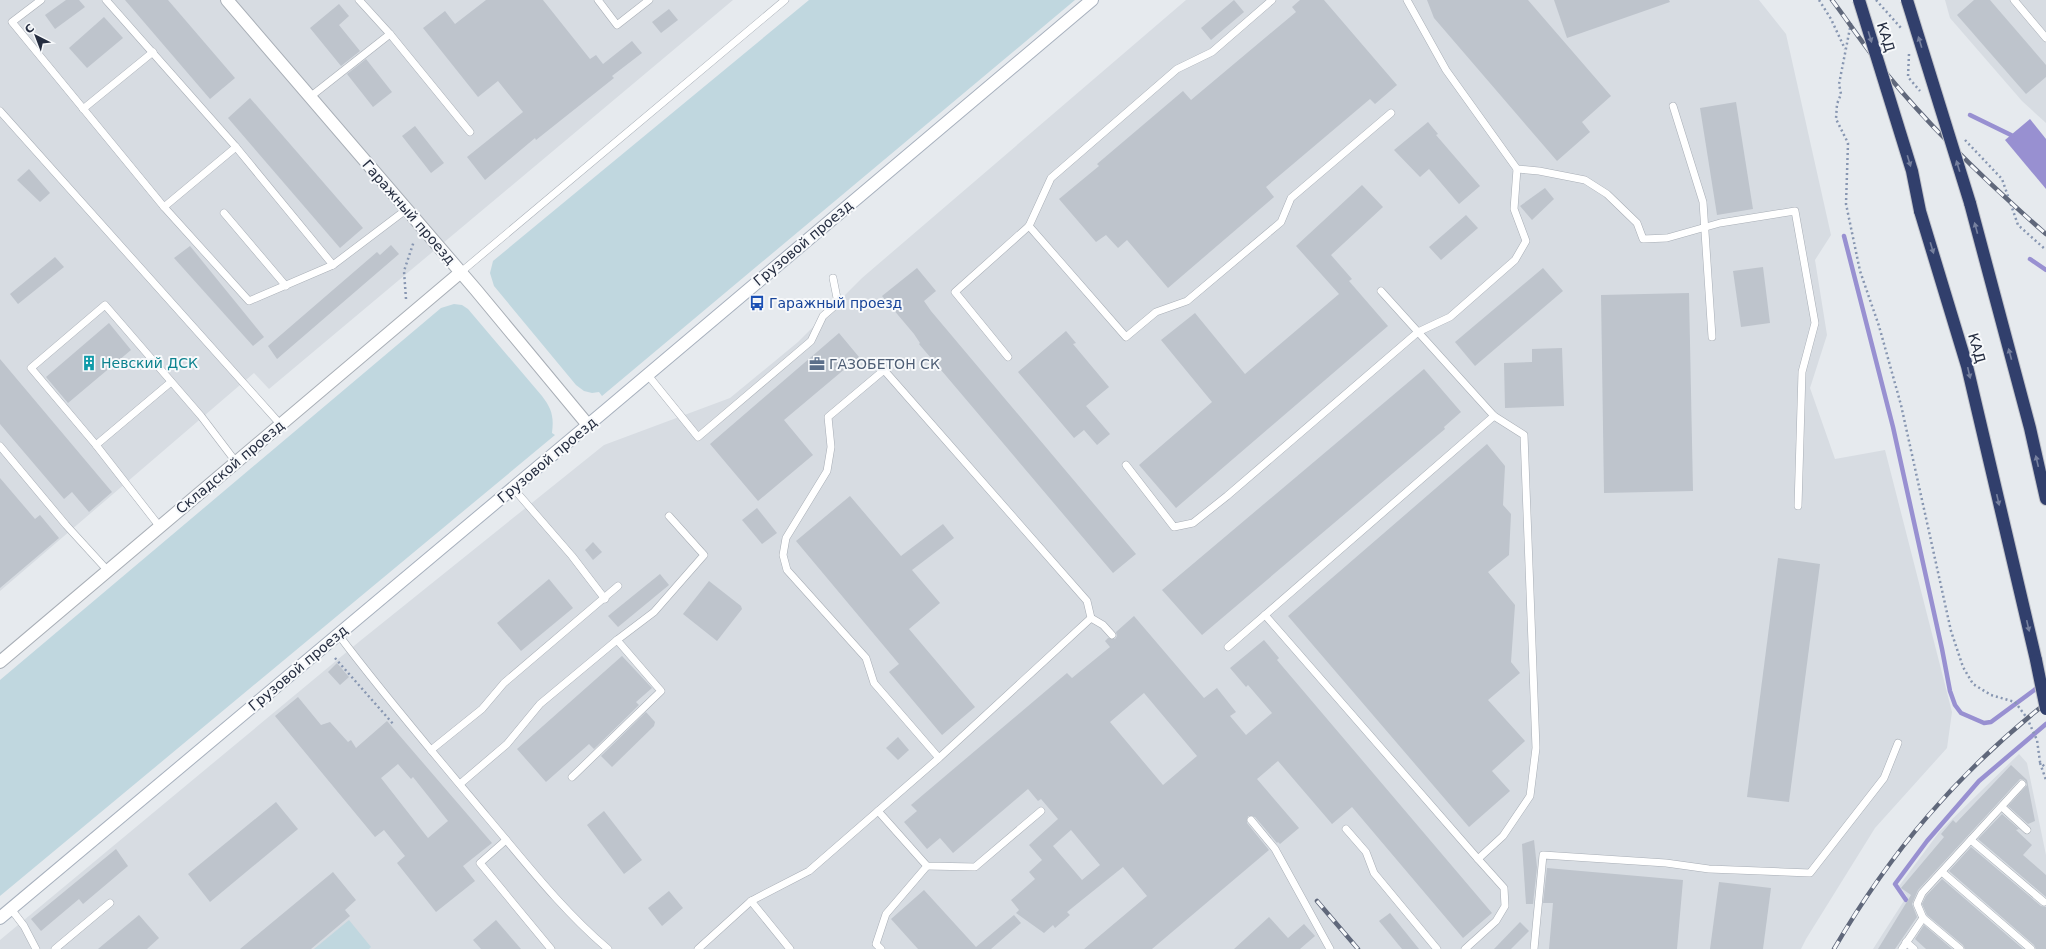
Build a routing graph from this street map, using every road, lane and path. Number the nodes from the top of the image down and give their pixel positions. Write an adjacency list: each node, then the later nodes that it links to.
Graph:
1 (41, 0): 22 (lane)
2 (106, 0): 19 (lane)
3 (227, 0): 20 (street, Гаражный проезд)
4 (360, 0): 16 (lane)
5 (598, 0): 6 (lane)
6 (649, 0)
7 (785, 0): 37 (lane)
8 (1092, 0): 45 (street, Грузовой проезд)
9 (1272, 0): 32 (lane)
10 (1407, 0): 28 (lane)
11 (1819, 0): 18 (path)
12 (1859, 0): 69 (highway, КАД, one-way to 69, bridge)
13 (1907, 0): 55 (highway, one-way to 13, bridge)
14 (2014, 0): 17 (lane)
15 (1854, 18): 18 (path)
16 (390, 34): 20 (lane); 25 (lane)
17 (2046, 38)
18 (1845, 50): 73 (path)
19 (153, 52): 22 (lane); 27 (lane)
20 (310, 97): 30 (street, Гаражный проезд)
21 (1672, 106): 33 (lane)
22 (83, 109): 29 (lane)
23 (0, 111): 48 (lane)
24 (1391, 113): 32 (lane)
25 (470, 132)
26 (1960, 134): 35 (path)
27 (236, 147): 29 (lane); 36 (lane)
28 (1517, 169): 33 (lane); 42 (lane)
29 (164, 207): 39 (lane)
30 (406, 209): 36 (lane); 37 (street, Гаражный проезд)
31 (224, 213): 39 (lane)
32 (1029, 226): 44 (lane)
33 (1705, 227): 43 (lane); 56 (lane)
34 (414, 241): 41 (path)
35 (2046, 250)
36 (333, 265): 39 (lane)
37 (461, 272): 48 (street, Складской проезд); 49 (street, Гаражный проезд)
38 (833, 278): 45 (lane)
39 (286, 286)
40 (1380, 291): 42 (lane)
41 (406, 299)
42 (1418, 332): 47 (lane); 53 (lane)
43 (1712, 337)
44 (1008, 357)
45 (647, 374): 49 (street, Грузовой проезд)
46 (171, 382): 50 (lane); 50 (lane); 52 (lane)
47 (1494, 416): 62 (lane); 87 (lane)
48 (280, 425): 52 (street, Складской проезд)
49 (588, 425): 54 (street, Грузовой проезд)
50 (96, 445): 58 (lane)
51 (0, 446): 59 (lane)
52 (236, 462): 58 (street, Складской проезд)
53 (1126, 465)
54 (513, 488): 61 (lane); 64 (street, Грузовой проезд)
55 (2046, 499)
56 (1798, 506)
57 (669, 516): 66 (lane)
58 (160, 527): 59 (street, Складской проезд)
59 (108, 571): 68 (street, Складской проезд)
60 (618, 586): 61 (lane)
61 (605, 598): 71 (lane)
62 (1265, 615): 67 (lane); 87 (lane)
63 (1091, 618): 65 (lane); 72 (lane); 72 (lane)
64 (338, 634): 71 (lane); 93 (street, Грузовой проезд)
65 (1112, 635)
66 (617, 640): 75 (lane); 77 (lane)
67 (1228, 647)
68 (0, 662)
69 (2046, 709)
70 (1898, 743): 107 (lane)
71 (431, 750): 77 (lane)
72 (939, 758): 80 (lane)
73 (2040, 762): 74 (path); 76 (path)
74 (2046, 768)
75 (572, 777)
76 (2046, 780)
77 (460, 784): 85 (lane)
78 (2022, 784): 79 (lane)
79 (2002, 807): 84 (lane); 86 (lane)
80 (878, 811): 88 (lane); 90 (lane)
81 (1041, 811): 88 (lane)
82 (1251, 820): 104 (lane)
83 (1346, 829): 105 (lane)
84 (2027, 830)
85 (506, 840): 99 (lane); 100 (lane)
86 (1971, 840): 89 (lane); 91 (lane)
87 (1478, 859): 106 (lane)
88 (927, 866): 103 (lane)
89 (1942, 872): 95 (lane); 111 (lane)
90 (751, 901): 101 (lane); 102 (lane)
91 (2044, 902)
92 (110, 903): 98 (lane)
93 (11, 909): 94 (street, Грузовой проезд); 97 (lane)
94 (0, 918)
95 (1923, 918): 96 (lane); 110 (lane)
96 (1906, 942): 108 (lane); 109 (lane)
97 (36, 949)
98 (55, 949)
99 (551, 949)
100 (608, 949)
101 (698, 949)
102 (790, 949)
103 (881, 949)
104 (1330, 949)
105 (1437, 949)
106 (1465, 949)
107 (1534, 949)
108 (1902, 949)
109 (1914, 949)
110 (1960, 949)
111 (2032, 949)

